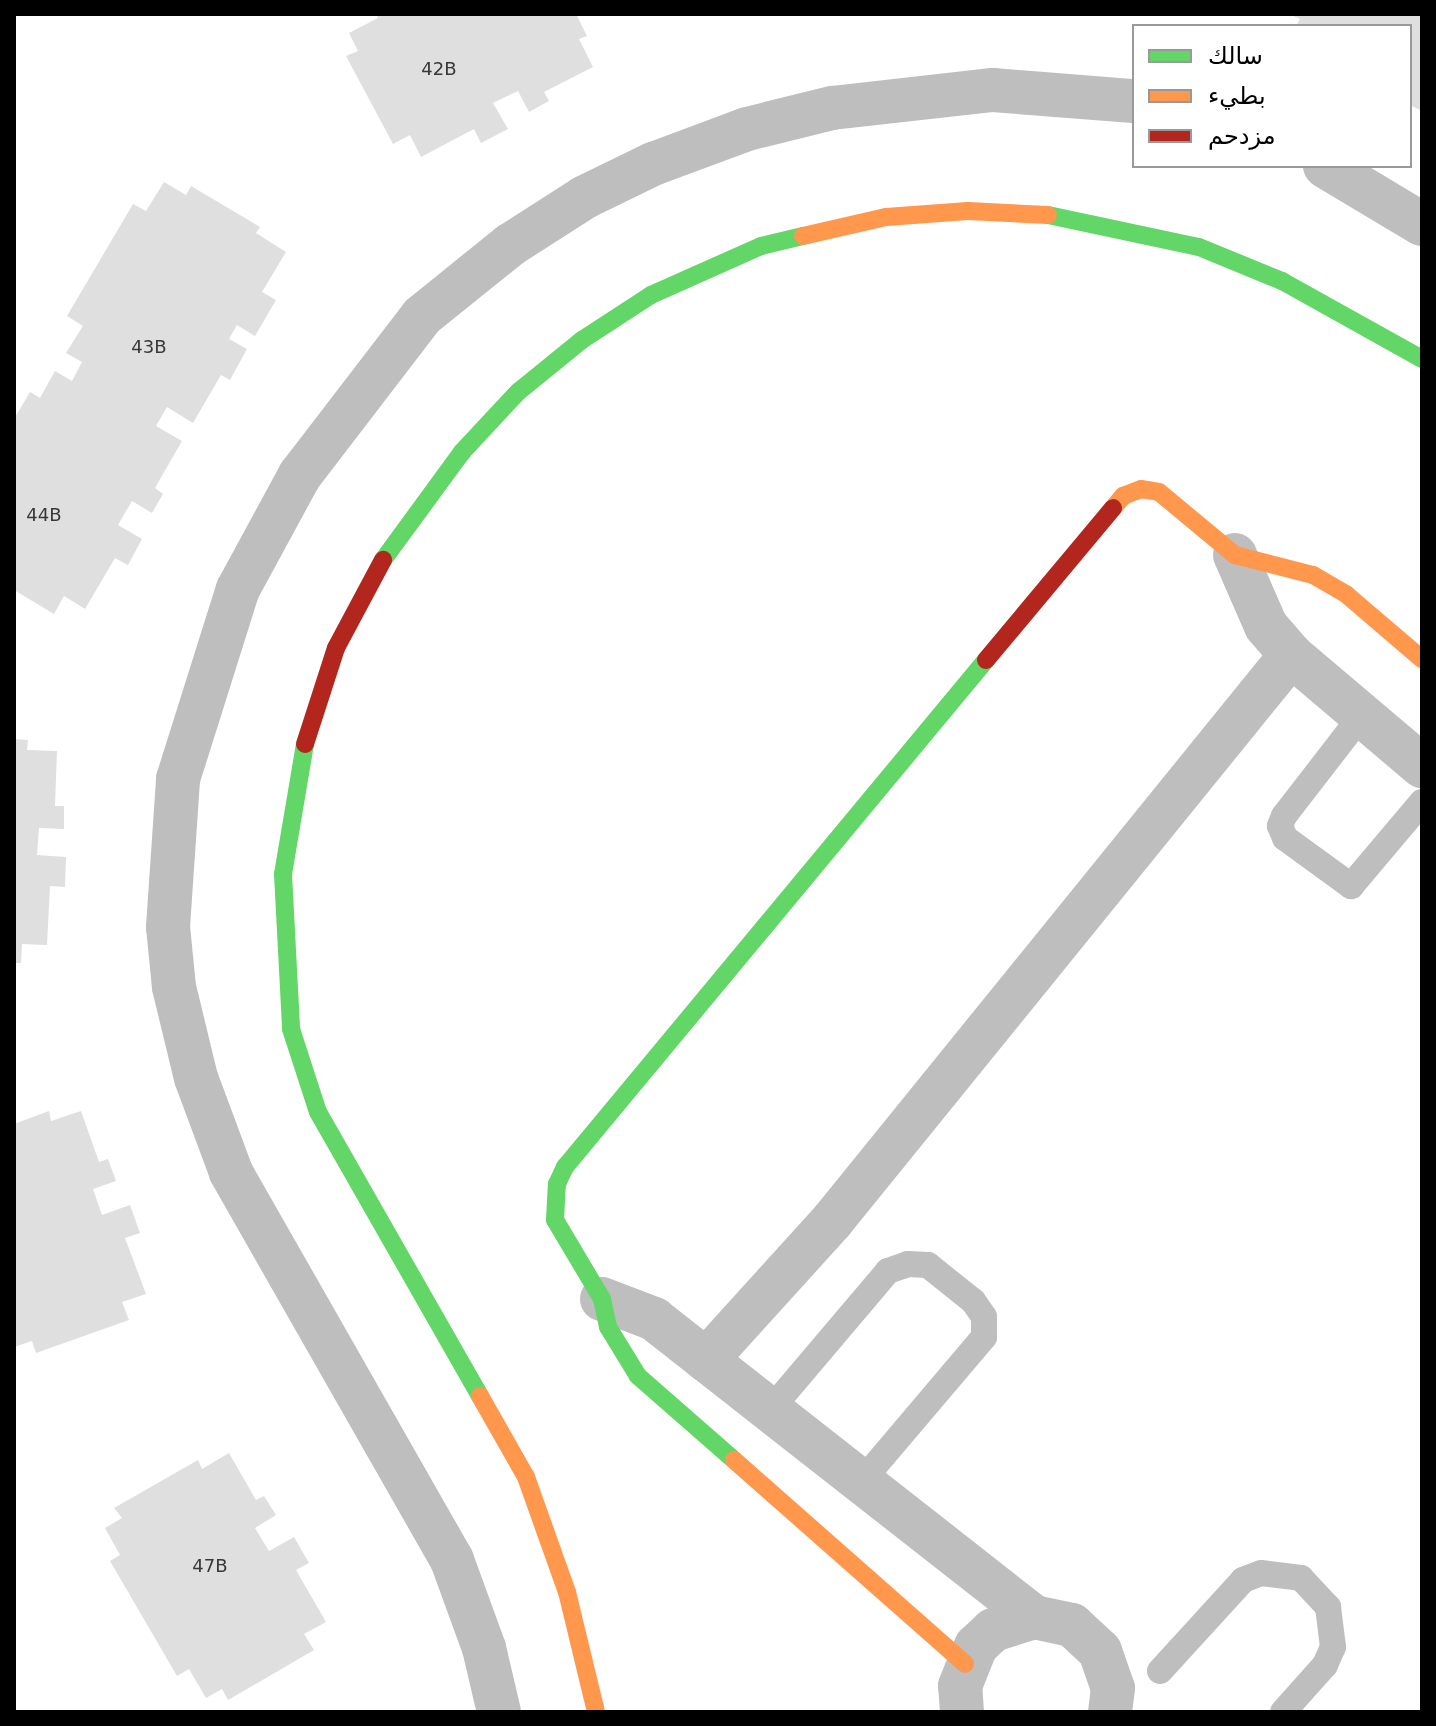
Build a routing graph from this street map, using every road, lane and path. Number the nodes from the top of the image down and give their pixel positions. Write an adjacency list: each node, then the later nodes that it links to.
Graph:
1 (1132, 101): 19 (street)
2 (1328, 168): 3 (street)
3 (1422, 224)
4 (1422, 359): 20 (street)
5 (1235, 555): 6 (street); 7 (street); 11 (street)
6 (1291, 655): 8 (street); 12 (street)
7 (1422, 659)
8 (1362, 715): 9 (street); 10 (lane)
9 (1422, 766)
10 (1422, 802)
11 (602, 1299): 12 (street); 16 (street)
12 (706, 1360): 13 (street)
13 (771, 1409): 14 (street); 14 (lane)
14 (862, 1481): 15 (street)
15 (1034, 1617): 16 (street); 18 (street)
16 (965, 1664): 21 (street)
17 (1160, 1671): 22 (lane)
18 (1122, 1704)
19 (499, 1712)
20 (596, 1712)
21 (962, 1712)
22 (1283, 1712)

